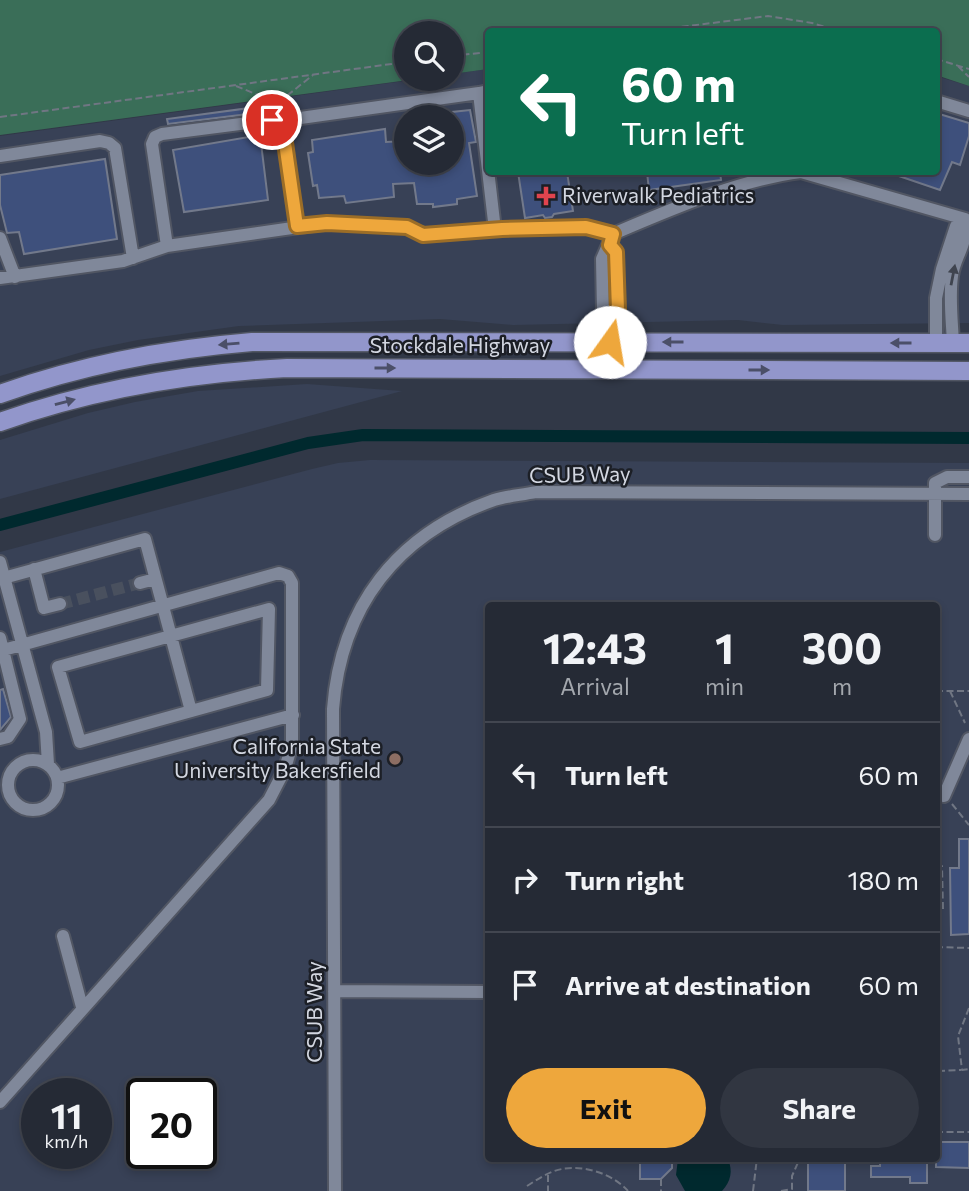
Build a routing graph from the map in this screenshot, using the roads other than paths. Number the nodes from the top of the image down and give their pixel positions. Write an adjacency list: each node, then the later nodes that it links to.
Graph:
1 (484, 92): 4 (street)
2 (940, 102): 3 (street)
3 (969, 111)
4 (279, 121): 9 (street); 13 (street)
5 (0, 156): 14 (street)
6 (491, 175): 10 (street)
7 (777, 175): 12 (street)
8 (811, 175): 18 (street)
9 (297, 226): 10 (street); 13 (street)
10 (495, 230): 12 (street)
11 (0, 238): 15 (street)
12 (612, 239): 17 (street)
13 (167, 246): 14 (street)
14 (133, 258): 15 (street)
15 (15, 277): 16 (street)
16 (0, 278)
17 (610, 342): 18 (main road, Stockdale Highway, one-way to 17); 20 (main road, Stockdale Highway, one-way to 20)
18 (953, 343)
19 (969, 370): 21 (main road, Stockdale Highway, one-way to 19)
20 (0, 394)
21 (0, 422)
22 (969, 477): 23 (street)
23 (934, 494): 24 (street, CSUB Way); 25 (street); 44 (street, CSUB Way)
24 (969, 494)
25 (935, 535)
26 (0, 562): 28 (street)
27 (34, 569): 28 (street); 29 (street); 31 (street)
28 (2, 578): 34 (street)
29 (155, 579): 30 (street); 32 (street)
30 (140, 583)
31 (60, 604)
32 (163, 606): 33 (street); 34 (street); 37 (street)
33 (171, 635): 36 (street); 36 (street); 36 (street)
34 (22, 645): 35 (street); 40 (street)
35 (1, 647): 38 (street)
36 (191, 711)
37 (293, 715): 41 (street); 46 (street)
38 (0, 739)
39 (969, 740): 42 (street)
40 (48, 764): 41 (street); 41 (street)
41 (57, 778)
42 (944, 796)
43 (63, 936): 46 (street)
44 (334, 991): 45 (street); 48 (street, CSUB Way)
45 (485, 992)
46 (82, 1007): 47 (street)
47 (3, 1094)
48 (335, 1191)

